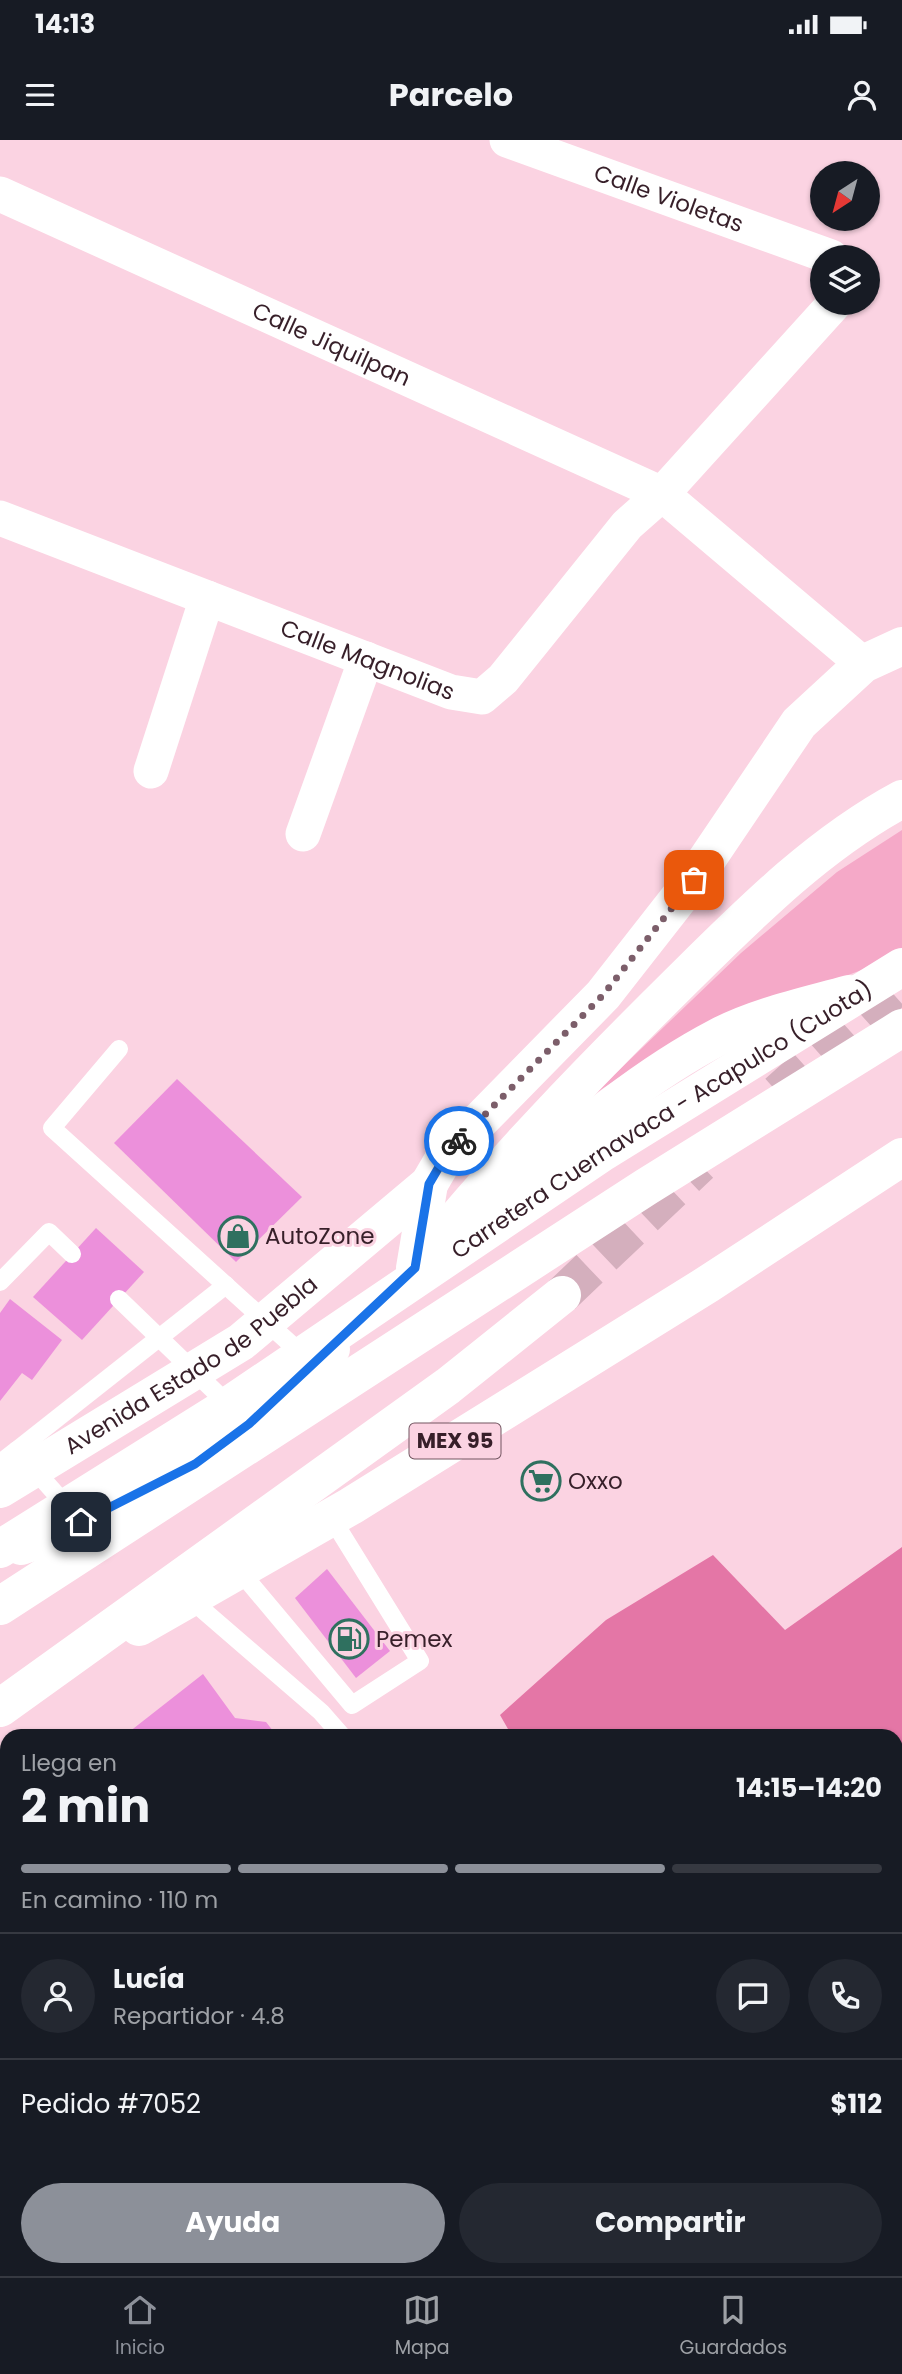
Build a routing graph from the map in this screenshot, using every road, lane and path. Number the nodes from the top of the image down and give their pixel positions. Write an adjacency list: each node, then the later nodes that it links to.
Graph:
1 (507, 140): 3 (street, Calle Violetas)
2 (0, 194): 5 (street, Calle Jiquilpan)
3 (810, 249)
4 (824, 315): 5 (street)
5 (662, 494): 9 (street, Calle Magnolias); 10 (street, Calle Jiquilpan)
6 (0, 518): 7 (street, Calle Magnolias)
7 (207, 598): 9 (street, Calle Magnolias); 11 (street)
8 (902, 646): 10 (main road, Avenida Estado de Puebla)
9 (366, 659): 13 (street)
10 (863, 664): 19 (main road, Avenida Estado de Puebla)
11 (151, 771)
12 (902, 799): 21 (main road)
13 (303, 834)
14 (902, 967): 35 (main road, Carretera Cuernavaca - Acapulco (Cuota))
15 (902, 981): 21 (main road)
16 (902, 1028): 38 (main road, Carretera Cuernavaca - Acapulco (Cuota))
17 (119, 1049): 23 (lane)
18 (902, 1157): 33 (main road, MEX 95)
19 (429, 1184): 21 (main road); 26 (main road, Avenida Estado de Puebla)
20 (72, 1254): 22 (lane)
21 (415, 1268): 28 (main road)
22 (0, 1282)
23 (226, 1285): 26 (lane); 27 (lane)
24 (562, 1295): 39 (main road)
25 (120, 1299): 27 (lane)
26 (266, 1321): 28 (lane); 29 (main road, Avenida Estado de Puebla)
27 (160, 1337): 29 (lane); 31 (lane)
28 (314, 1365): 30 (main road)
29 (194, 1371): 30 (lane); 31 (main road, Avenida Estado de Puebla)
30 (249, 1424): 34 (main road)
31 (17, 1461): 32 (main road, Avenida Estado de Puebla); 34 (lane)
32 (0, 1489)
33 (331, 1517): 36 (main road, MEX 95); 36 (lane)
34 (81, 1522): 35 (main road)
35 (0, 1551)
36 (238, 1569): 37 (main road, MEX 95)
37 (188, 1597): 39 (main road, MEX 95); 40 (lane)
38 (0, 1606)
39 (0, 1710)
40 (336, 1729)

